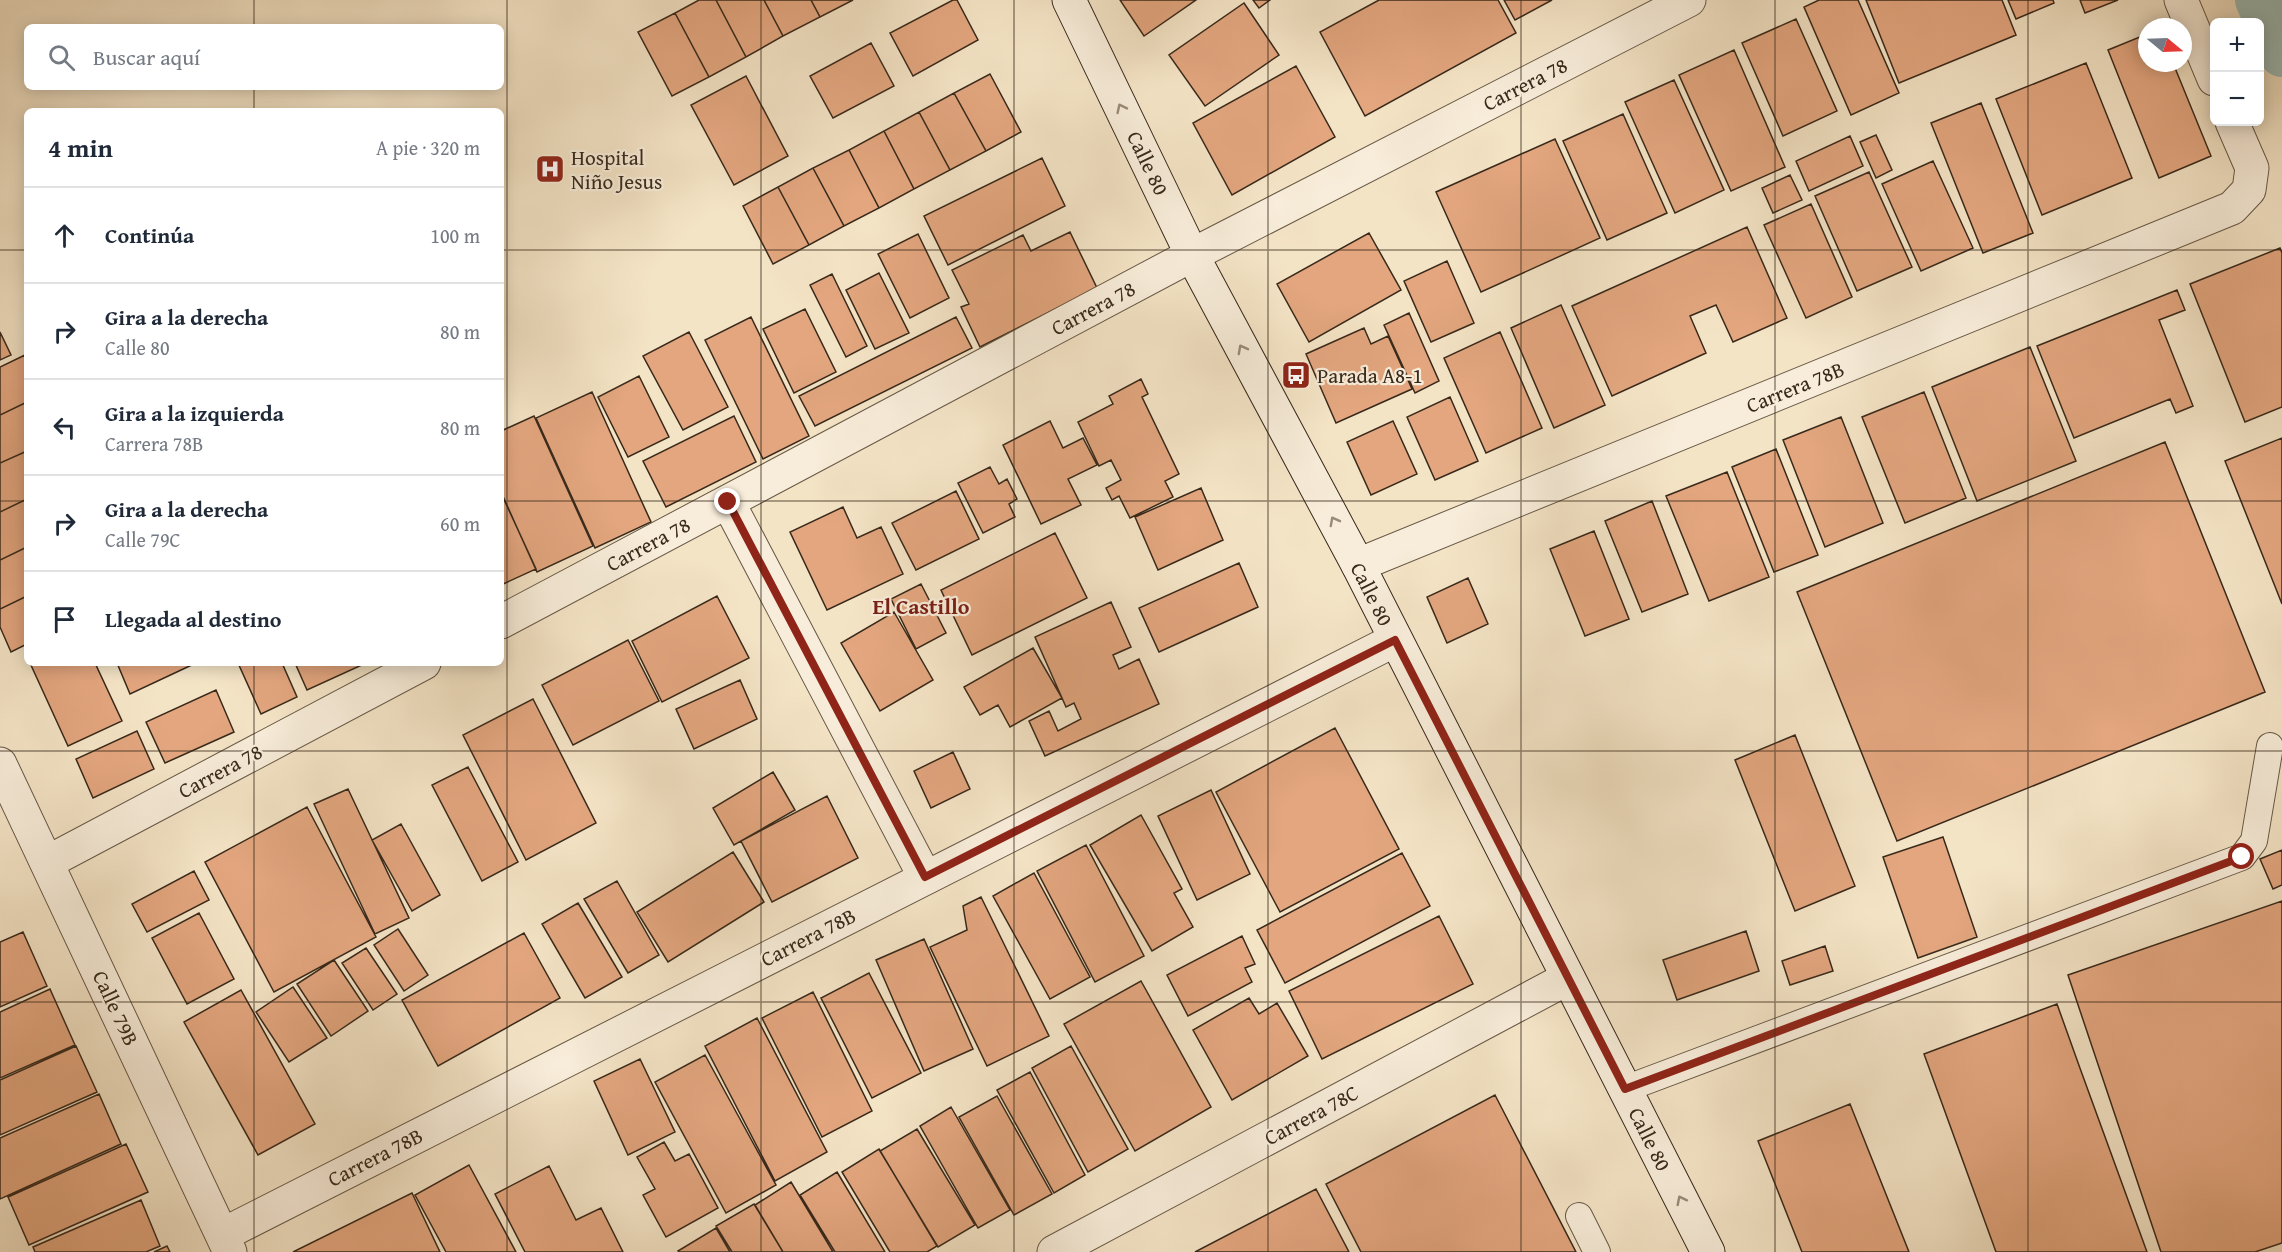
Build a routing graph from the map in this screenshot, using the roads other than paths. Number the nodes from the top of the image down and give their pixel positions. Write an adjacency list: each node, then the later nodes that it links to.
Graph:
1 (1069, 0): 6 (street, Calle 80, one-way to 1)
2 (1689, 0): 6 (street, Carrera 78)
3 (2181, 0): 4 (street)
4 (2211, 72)
5 (2234, 126): 8 (street, Carrera 78B)
6 (1192, 255): 7 (street, Carrera 78); 8 (street, Calle 80, one-way to 6)
7 (728, 502): 9 (street, Carrera 78); 15 (street)
8 (1358, 565): 10 (street, Calle 80)
9 (504, 620)
10 (1395, 640): 15 (street, Carrera 78B); 16 (street, Calle 80)
11 (418, 666): 14 (street, Carrera 78)
12 (2270, 746): 17 (lane)
13 (0, 764): 14 (street, Calle 79B)
14 (48, 862): 19 (street, Calle 79B)
15 (925, 877): 19 (street, Carrera 78B)
16 (1568, 978): 17 (street, Calle 80); 20 (street, Carrera 78C)
17 (1625, 1089): 22 (street, Calle 80, one-way to 17)
18 (1579, 1216): 21 (lane)
19 (226, 1244)
20 (1054, 1252)
21 (1597, 1252)
22 (1708, 1252)

